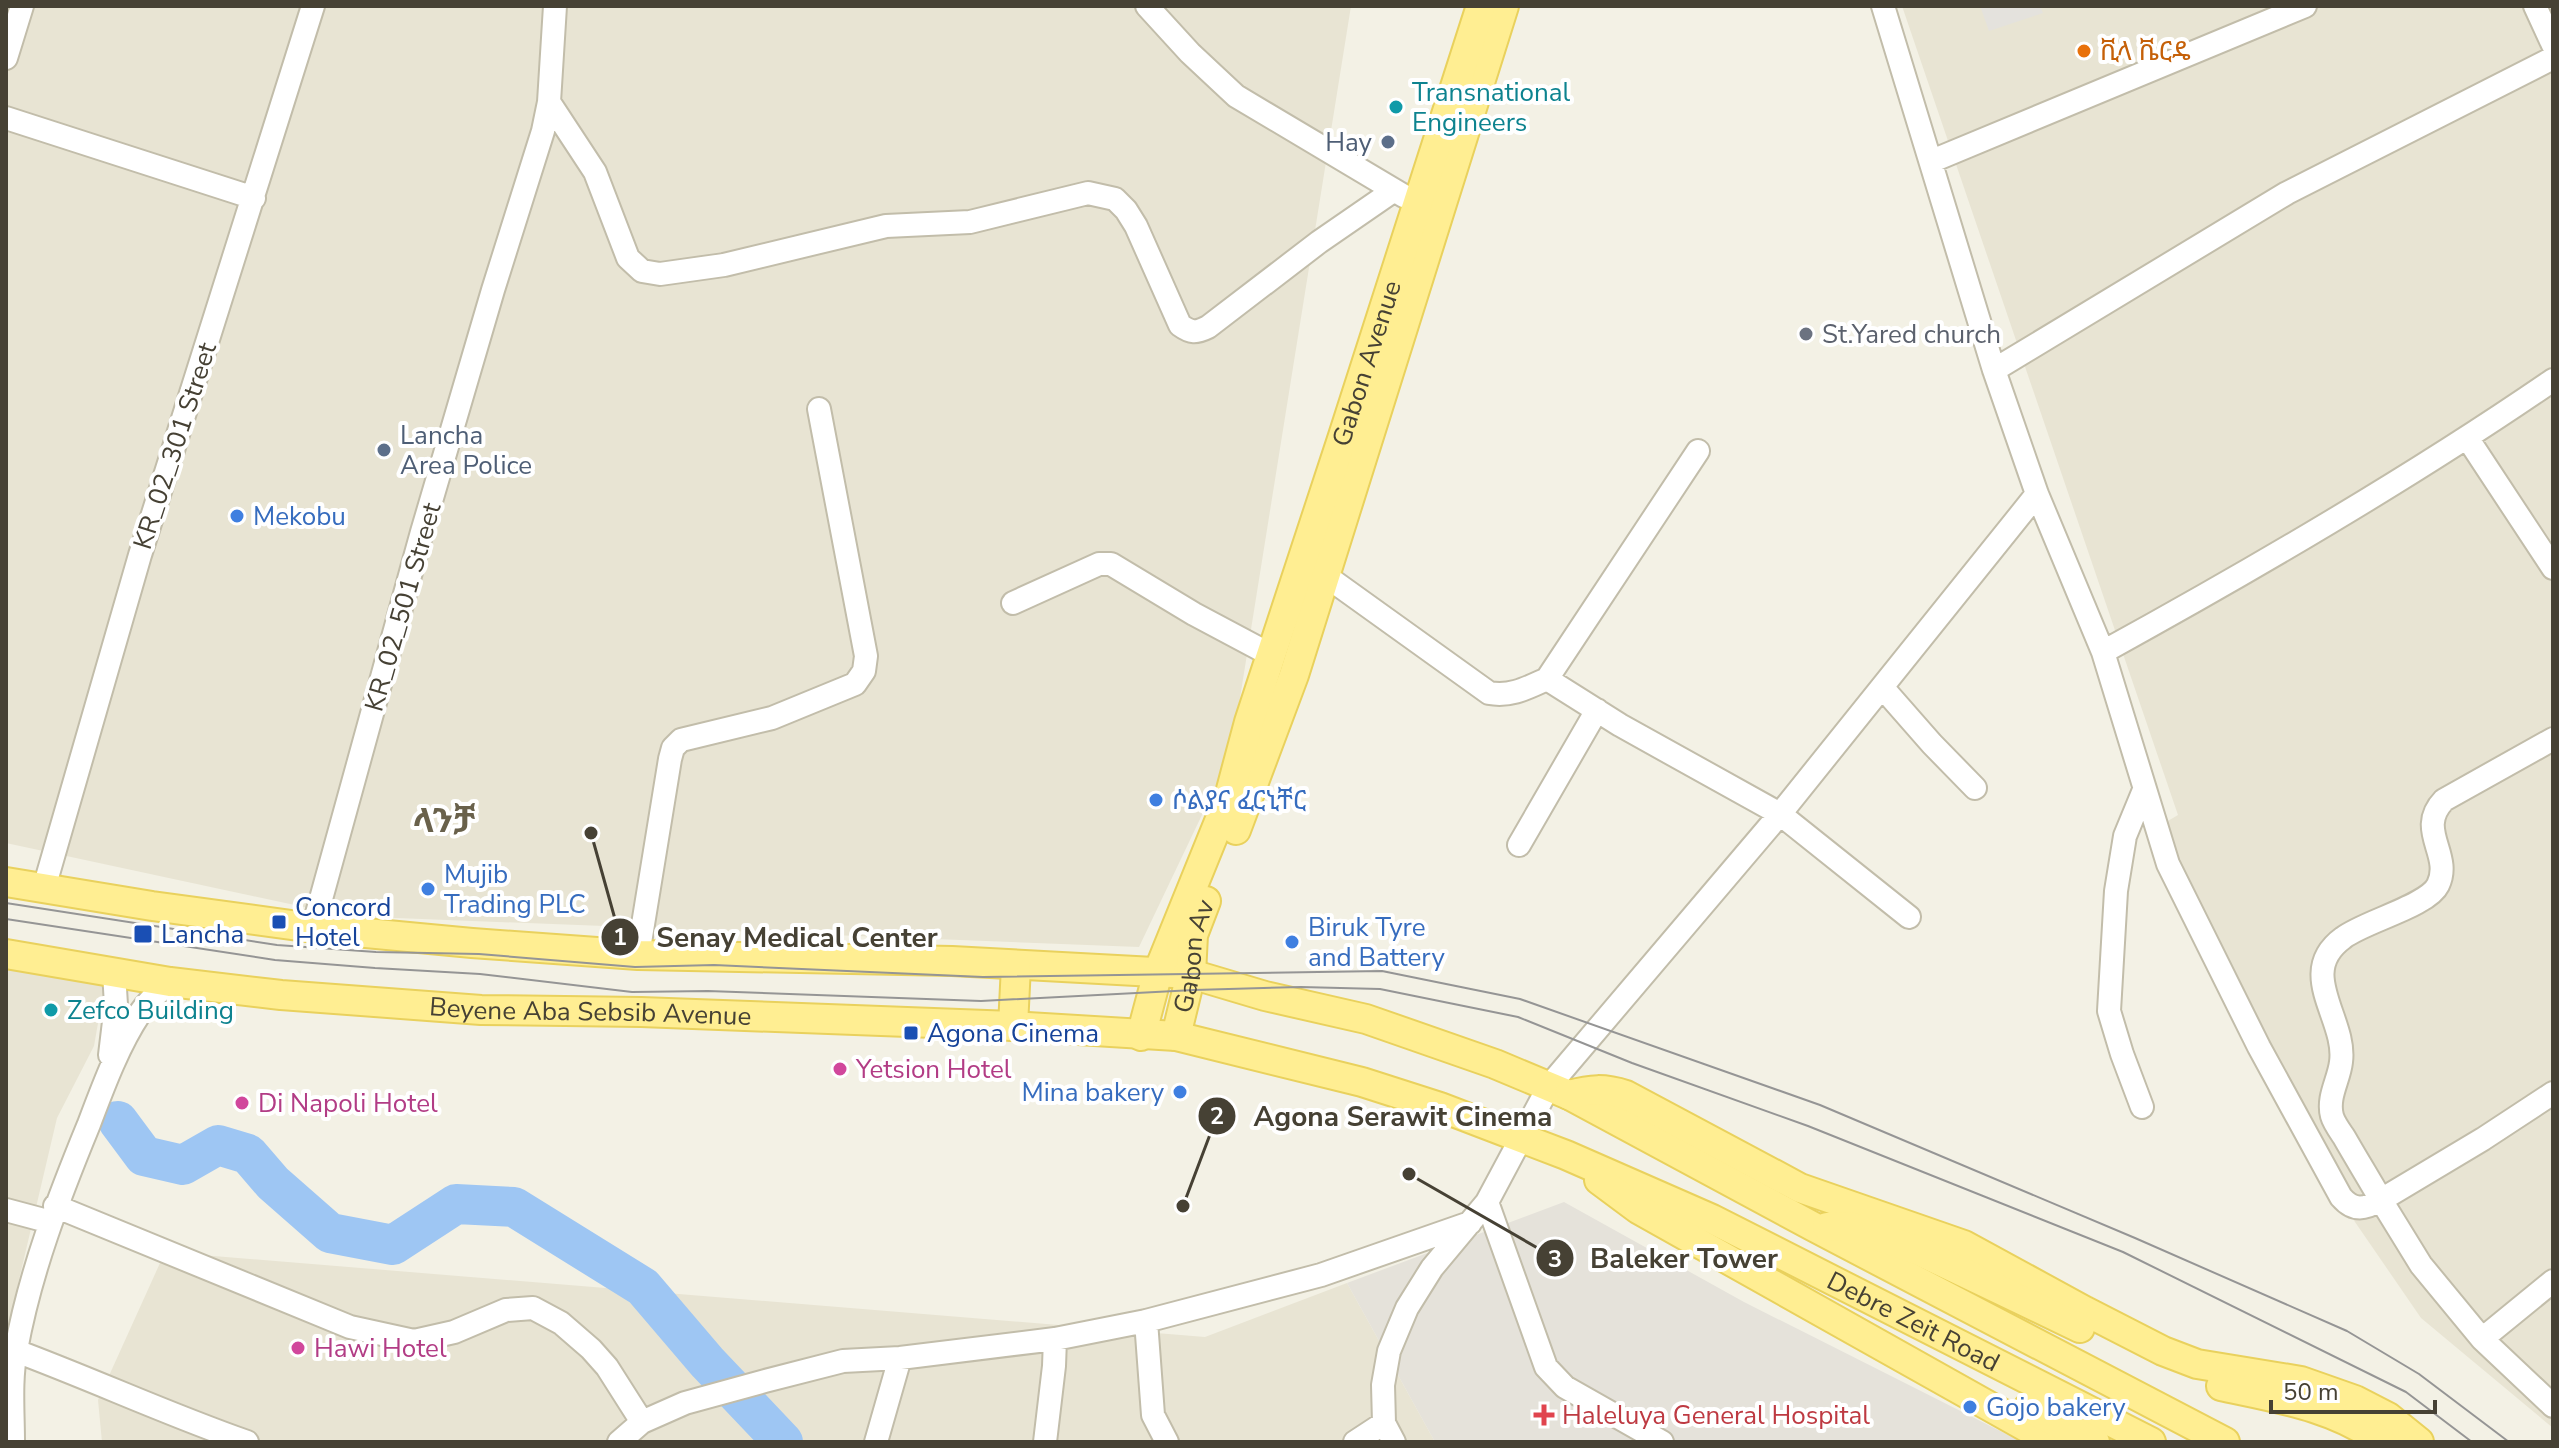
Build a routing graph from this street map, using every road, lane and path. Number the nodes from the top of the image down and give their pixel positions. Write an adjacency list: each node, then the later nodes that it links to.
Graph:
1 (22, 6): 11 (street)
2 (313, 6): 16 (street, KR_02_301 Street)
3 (555, 6): 13 (street, KR_02_501 Street)
4 (1147, 6): 17 (street)
5 (1481, 6): 17 (main road, Gabon Avenue)
6 (1504, 6): 17 (main road, Gabon Avenue)
7 (1883, 6): 15 (street)
8 (2305, 6): 15 (street)
9 (2542, 8): 10 (street)
10 (2553, 45)
11 (6, 58)
12 (2553, 58): 18 (street)
13 (549, 102): 17 (street); 42 (street, KR_02_501 Street)
14 (6, 118): 16 (street)
15 (1932, 161): 18 (street)
16 (254, 198): 40 (street, KR_02_301 Street)
17 (1417, 201): 25 (main road, Gabon Avenue); 28 (main road, Gabon Avenue)
18 (1994, 370): 23 (street)
19 (2553, 380): 21 (street)
20 (819, 409): 44 (street)
21 (2468, 439): 24 (street); 27 (street)
22 (1698, 451): 30 (street)
23 (2037, 494): 27 (street); 31 (street)
24 (2553, 568)
25 (1326, 576): 29 (main road, Gabon Avenue); 30 (street)
26 (1013, 603): 28 (street)
27 (2103, 652): 36 (street)
28 (1271, 655): 33 (main road, Gabon Avenue)
29 (1301, 655): 48 (main road, Gabon Av)
30 (1547, 679): 32 (street)
31 (1882, 687): 35 (street); 37 (street)
32 (1597, 710): 37 (street); 38 (street)
33 (1249, 722): 47 (main road, Gabon Av)
34 (2553, 739): 59 (street)
35 (1975, 788)
36 (2144, 790): 56 (street); 59 (street)
37 (1780, 814): 41 (street); 54 (street)
38 (1519, 845)
39 (6, 882): 40 (main road)
40 (44, 888): 42 (main road)
41 (1909, 917)
42 (313, 928): 44 (main road)
43 (6, 954): 46 (main road, Beyene Aba Sebsib Avenue)
44 (638, 955): 45 (main road)
45 (1016, 966): 47 (main road); 50 (main road)
46 (114, 972): 49 (main road, Beyene Aba Sebsib Avenue); 53 (street)
47 (1158, 972): 48 (main road); 51 (main road, Gabon Av)
48 (1191, 974): 52 (main road, Gabon Av); 54 (main road)
49 (170, 982): 50 (main road, Beyene Aba Sebsib Avenue); 53 (street)
50 (1013, 1026): 51 (main road, Beyene Aba Sebsib Avenue)
51 (1141, 1036): 52 (main road, Beyene Aba Sebsib Avenue)
52 (1176, 1036): 57 (main road, Debre Zeit Road)
53 (103, 1087): 62 (street)
54 (1559, 1091): 57 (street); 64 (main road); 88 (main road)
55 (2553, 1093): 59 (street)
56 (2142, 1107)
57 (1522, 1139): 58 (main road, Debre Zeit Road); 60 (street)
58 (1566, 1155): 65 (main road, Debre Zeit Road); 83 (main road)
59 (2381, 1200): 69 (street)
60 (1487, 1202): 63 (street); 82 (street)
61 (6, 1210): 62 (street)
62 (53, 1214): 70 (street); 73 (street)
63 (1471, 1222): 67 (street); 74 (street)
64 (1814, 1227): 86 (main road); 87 (main road)
65 (1781, 1253): 84 (main road); 85 (main road, Debre Zeit Road)
66 (2553, 1281): 69 (street)
67 (1146, 1321): 68 (street); 80 (street)
68 (1055, 1339): 71 (street); 79 (street)
69 (2482, 1339): 72 (street)
70 (16, 1351): 75 (street); 76 (street)
71 (900, 1358): 73 (street); 78 (street)
72 (2553, 1406)
73 (642, 1422): 77 (street)
74 (1389, 1433): 81 (street)
75 (13, 1442)
76 (247, 1442)
77 (619, 1442)
78 (876, 1442)
79 (1045, 1442)
80 (1167, 1442)
81 (1355, 1442)
82 (1662, 1442)
83 (2053, 1442)
84 (2095, 1442)
85 (2151, 1442)
86 (2225, 1442)
87 (2382, 1442)
88 (2419, 1442)

